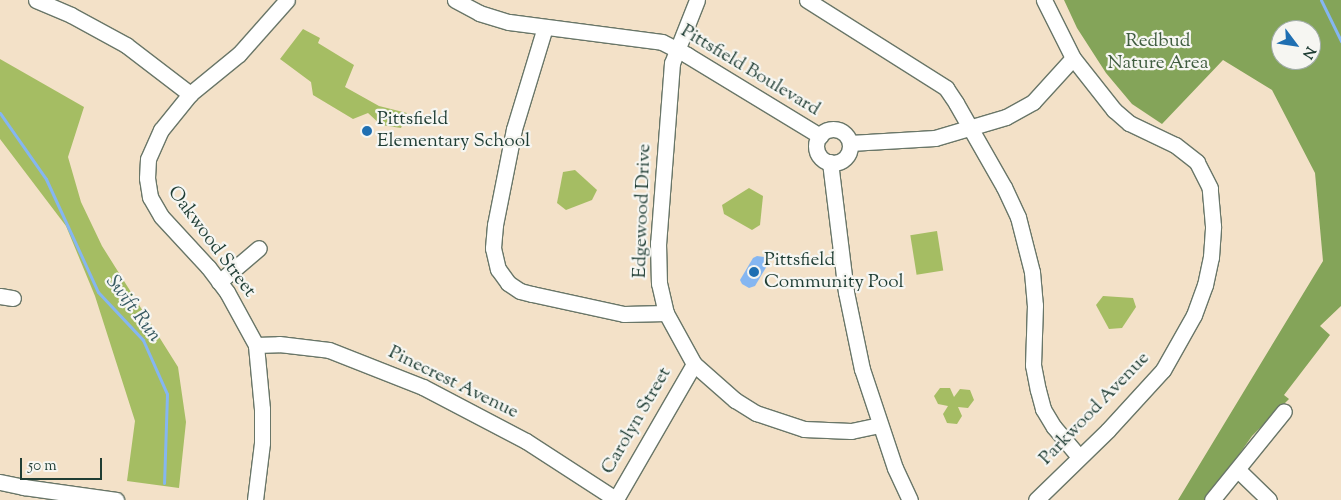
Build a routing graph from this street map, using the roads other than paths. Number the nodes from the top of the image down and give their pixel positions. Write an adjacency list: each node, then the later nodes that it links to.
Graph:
1 (36, 0): 10 (street)
2 (287, 0): 10 (street, Oakwood Street)
3 (455, 0): 7 (street, Pittsfield Boulevard)
4 (697, 0): 8 (street, Edgewood Drive)
5 (807, 0): 11 (street)
6 (1044, 0): 9 (street, Parkwood Avenue)
7 (545, 27): 8 (street, Pittsfield Boulevard); 17 (street)
8 (677, 49): 12 (street, Pittsfield Boulevard); 17 (street, Edgewood Drive)
9 (1073, 58): 11 (street); 22 (street, Parkwood Avenue)
10 (190, 94): 16 (street, Oakwood Street)
11 (971, 128): 13 (street); 22 (street)
12 (820, 136): 13 (street, Pittsfield Boulevard); 14 (street, Pittsfield Boulevard)
13 (850, 143): 14 (street)
14 (830, 162): 21 (street, Pittsfield Boulevard)
15 (259, 248): 16 (street)
16 (219, 282): 18 (street, Oakwood Street)
17 (666, 312): 19 (street, Edgewood Drive)
18 (256, 345): 26 (street, Pinecrest Avenue); 28 (street, Oakwood Street)
19 (694, 364): 21 (street, Edgewood Drive); 26 (street, Carolyn Street)
20 (1284, 411): 23 (street)
21 (879, 425): 29 (street, Pittsfield Boulevard)
22 (1079, 457): 30 (street, Parkwood Avenue)
23 (1238, 470): 31 (street); 32 (street)
24 (0, 482): 25 (street)
25 (72, 497): 27 (street)
26 (616, 499)
27 (116, 500)
28 (255, 500)
29 (910, 500)
30 (1036, 500)
31 (1212, 500)
32 (1270, 500)

